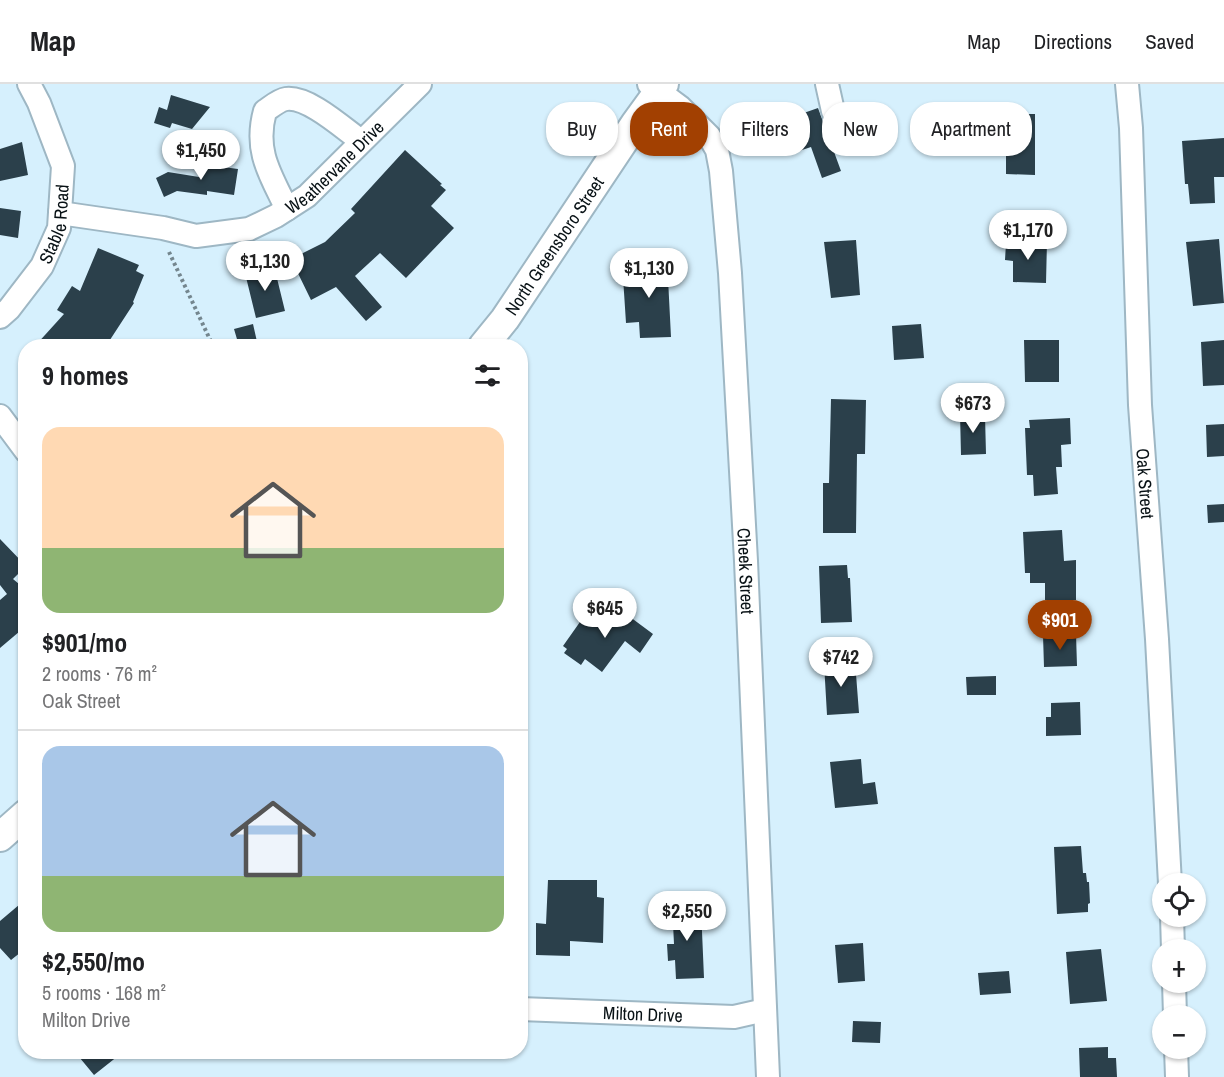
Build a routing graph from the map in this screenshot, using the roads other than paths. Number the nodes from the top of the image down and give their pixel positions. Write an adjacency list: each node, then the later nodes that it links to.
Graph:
1 (29, 84): 9 (street, Stable Road)
2 (420, 84): 7 (street, Weathervane Drive)
3 (826, 84): 6 (street)
4 (1127, 84): 16 (street, Oak Street)
5 (657, 86): 11 (main road, North Greensboro Street); 18 (street, Cheek Street)
6 (831, 102)
7 (361, 141): 8 (street, Weathervane Drive); 8 (street)
8 (287, 209): 9 (street, Weathervane Drive)
9 (60, 213): 10 (street, Stable Road)
10 (0, 317)
11 (489, 339)
12 (0, 416): 13 (street)
13 (18, 440)
14 (18, 821): 15 (main road)
15 (0, 837)
16 (1169, 873)
17 (528, 1009): 18 (street, Milton Drive)
18 (765, 1010): 20 (street, Cheek Street)
19 (1176, 1059): 21 (street)
20 (768, 1077)
21 (1177, 1077)

